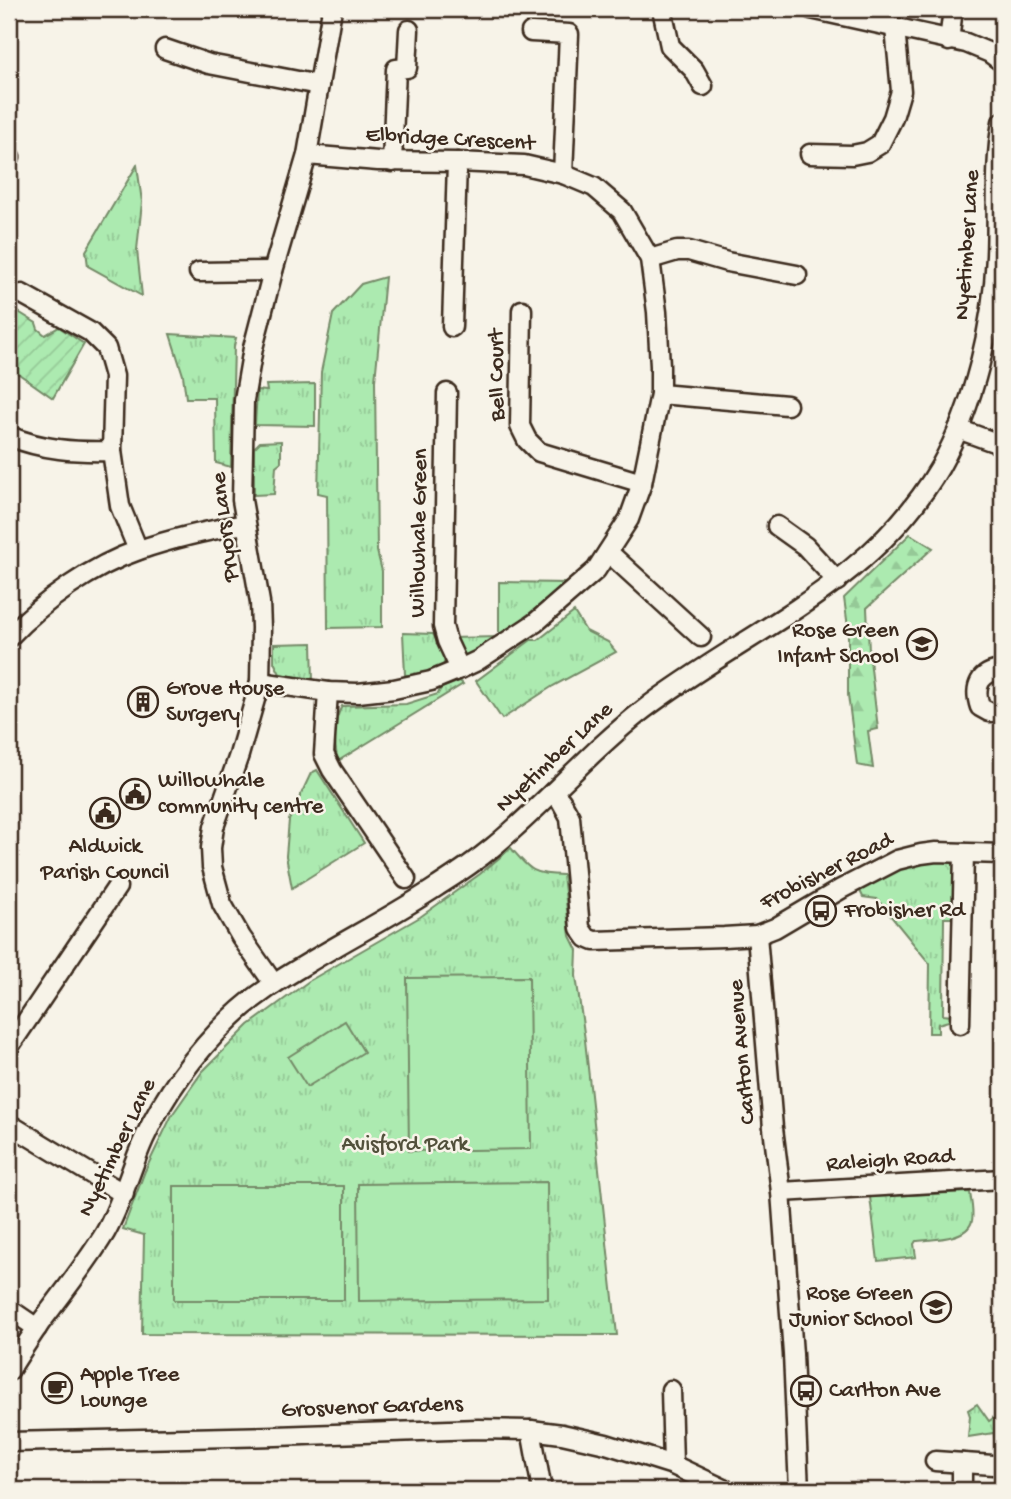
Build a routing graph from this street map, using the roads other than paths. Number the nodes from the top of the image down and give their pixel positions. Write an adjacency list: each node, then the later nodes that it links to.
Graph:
1 (332, 9): 11 (street, Pryors Lane)
2 (662, 9): 12 (street)
3 (811, 9): 5 (street)
4 (953, 9): 8 (street)
5 (895, 28): 8 (street); 14 (street)
6 (409, 30): 16 (street)
7 (531, 32): 18 (street)
8 (950, 41): 10 (street)
9 (165, 49): 11 (street)
10 (1002, 62)
11 (319, 85): 15 (street, Pryors Lane)
12 (703, 86)
13 (1002, 122): 29 (street, Nyetimber Lane)
14 (810, 154)
15 (307, 155): 16 (street, Elbridge Crescent); 20 (street, Pryors Lane)
16 (392, 162): 17 (street, Elbridge Crescent)
17 (457, 162): 18 (street, Elbridge Crescent); 25 (street)
18 (563, 174): 19 (street, Elbridge Crescent)
19 (650, 259): 22 (street); 27 (street, Elbridge Crescent)
20 (273, 271): 21 (street); 34 (street, Pryors Lane)
21 (199, 272)
22 (797, 275)
23 (22, 295): 32 (street)
24 (522, 310): 33 (street, Bell Court)
25 (452, 327)
26 (447, 393): 41 (street, Willowhale Green)
27 (660, 394): 28 (street); 33 (street, Elbridge Crescent)
28 (787, 405)
29 (958, 429): 31 (street); 38 (street, Nyetimber Lane)
30 (9, 436): 32 (street)
31 (1002, 445)
32 (112, 451): 36 (street)
33 (642, 483): 37 (street, Elbridge Crescent)
34 (246, 524): 36 (street); 43 (street, Pryors Lane)
35 (777, 526): 38 (street)
36 (138, 550): 39 (street)
37 (608, 552): 40 (street); 41 (street, Elbridge Crescent)
38 (837, 581): 46 (street, Nyetimber Lane)
39 (9, 636)
40 (701, 637)
41 (460, 669): 44 (street, Elbridge Crescent)
42 (1002, 670): 45 (street)
43 (260, 682): 44 (street, Elbridge Crescent); 52 (street, Pryors Lane)
44 (328, 692): 49 (street)
45 (1002, 712)
46 (553, 792): 51 (street); 52 (street, Nyetimber Lane)
47 (964, 853): 48 (street, Frobisher Road); 51 (street, Frobisher Road); 53 (street)
48 (1002, 854)
49 (406, 879)
50 (117, 887): 54 (street)
51 (757, 934): 57 (street, Carlton Avenue)
52 (274, 984): 58 (street, Nyetimber Lane)
53 (960, 1024)
54 (9, 1047)
55 (9, 1124): 58 (street)
56 (1002, 1179): 57 (street, Raleigh Road)
57 (781, 1192): 71 (street, Carlton Avenue)
58 (124, 1194): 60 (street, Nyetimber Lane)
59 (9, 1309): 60 (street)
60 (37, 1328): 61 (street, Nyetimber Lane)
61 (9, 1371)
62 (671, 1390): 67 (street)
63 (531, 1430): 64 (street, Grosvenor Gardens); 67 (street, Grosvenor Gardens); 69 (street)
64 (9, 1442)
65 (934, 1461): 66 (street)
66 (962, 1463): 68 (street); 72 (street)
67 (673, 1465): 70 (street, Grosvenor Gardens)
68 (993, 1465)
69 (542, 1490)
70 (726, 1490)
71 (799, 1490)
72 (962, 1490)

